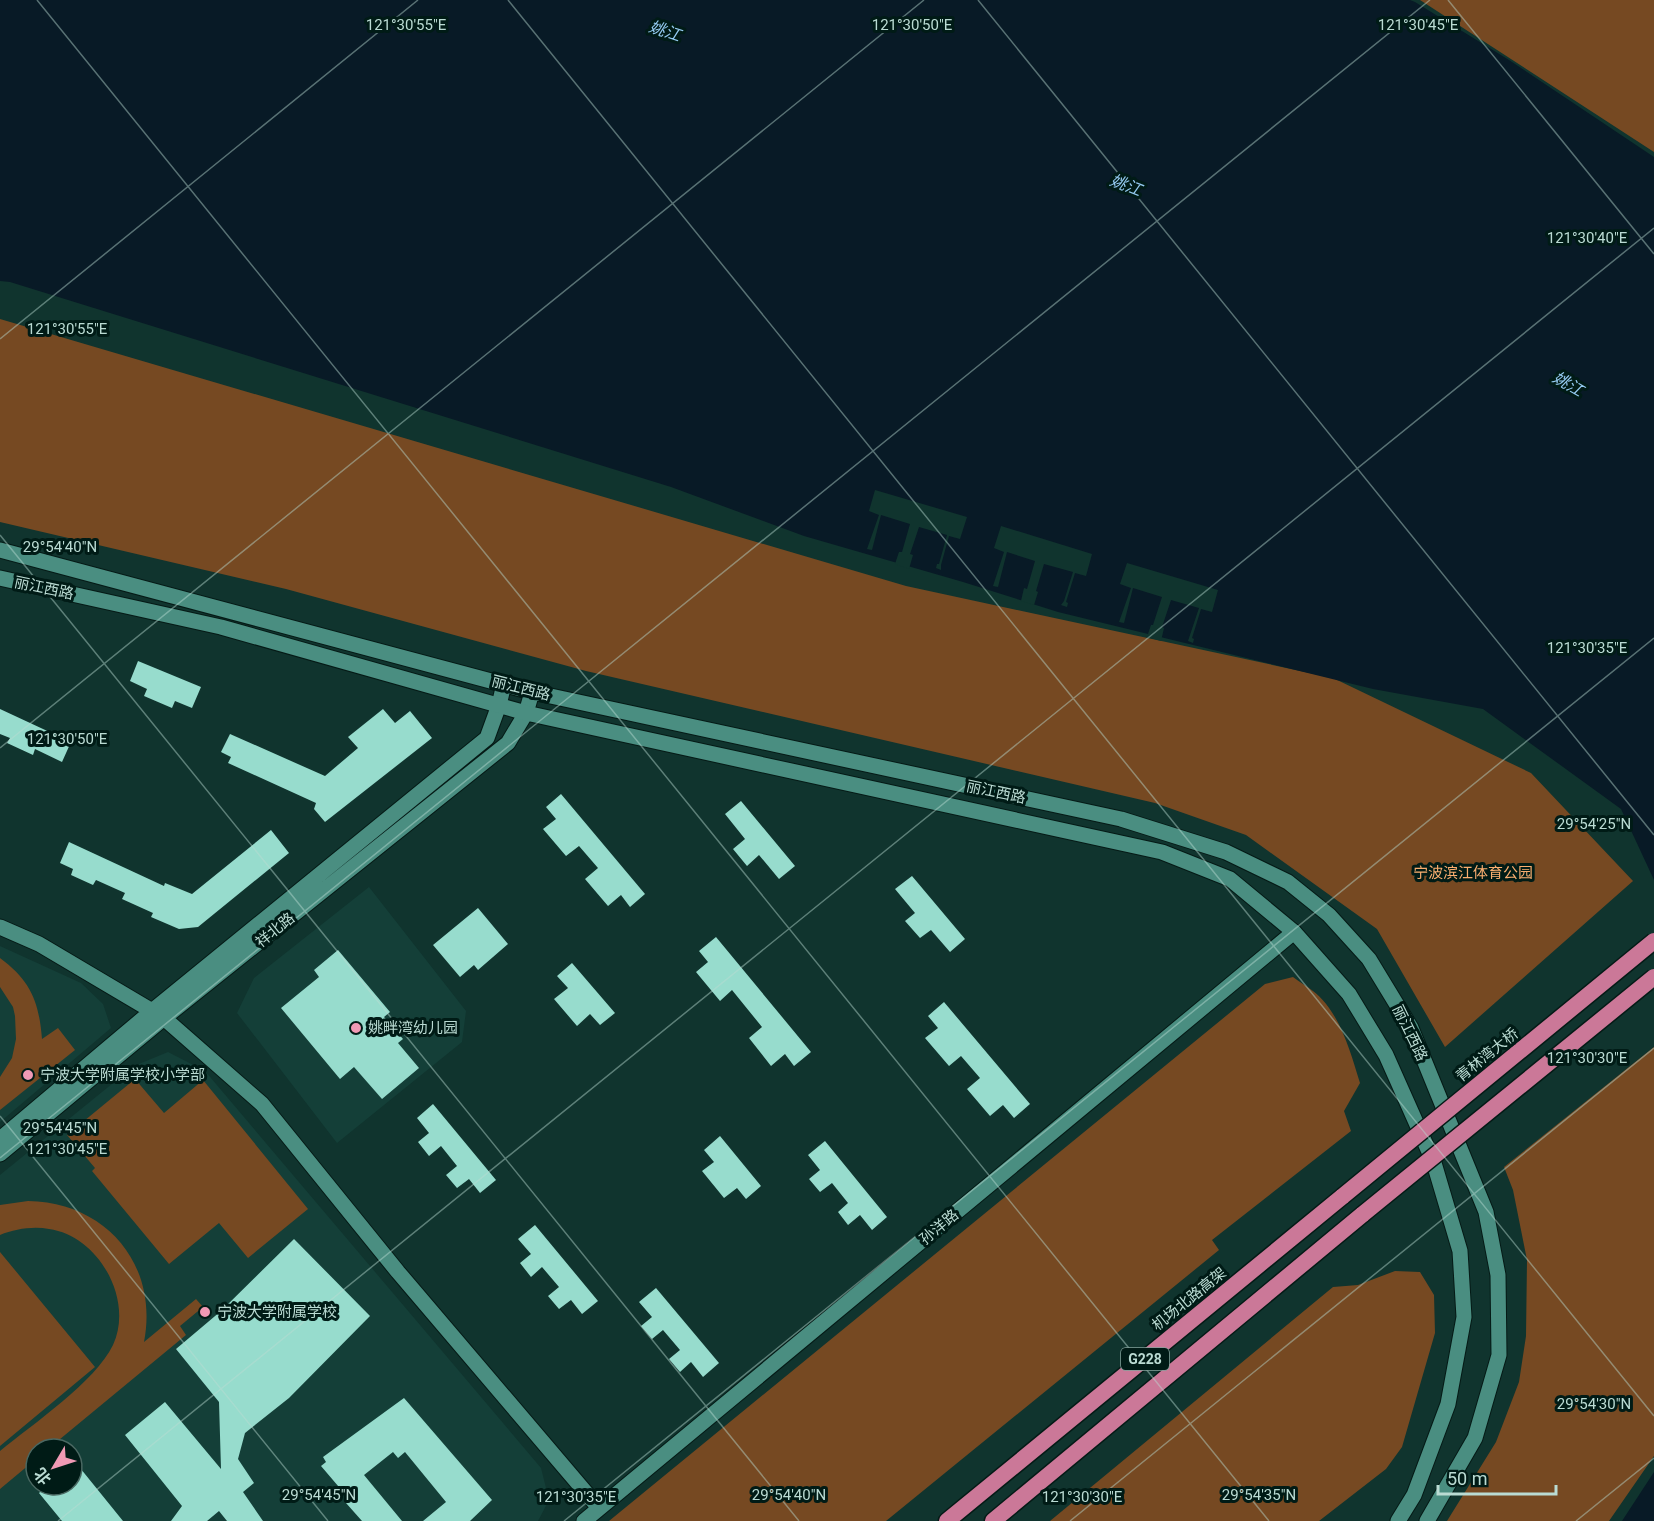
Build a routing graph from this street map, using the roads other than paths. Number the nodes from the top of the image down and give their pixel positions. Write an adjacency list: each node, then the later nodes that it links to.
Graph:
1 (0, 550): 3 (main road, 丽江西路)
2 (0, 578): 5 (main road, 丽江西路)
3 (504, 684): 4 (main road, 丽江西路); 5 (main road, 祥北路)
4 (532, 692): 6 (main road, 祥北路); 20 (main road, 丽江西路)
5 (499, 705): 6 (main road, 丽江西路); 11 (main road, 祥北路)
6 (526, 713): 8 (main road, 丽江西路); 11 (main road, 祥北路)
7 (0, 927): 11 (main road)
8 (1294, 932): 15 (main road, 孙洋路); 19 (main road, 丽江西路)
9 (1654, 941): 14 (highway, 青林湾大桥 / G228, bridge)
10 (1654, 977): 18 (highway, G228, bridge)
11 (158, 1015): 12 (main road, 祥北路); 13 (main road, 祥北路); 15 (main road)
12 (0, 1139)
13 (0, 1154)
14 (1343, 1196): 17 (highway, 机场北路高架 / G228)
15 (599, 1508): 16 (main road, 孙洋路)
16 (584, 1521)
17 (947, 1521)
18 (993, 1521)
19 (1398, 1521)
20 (1427, 1521)

